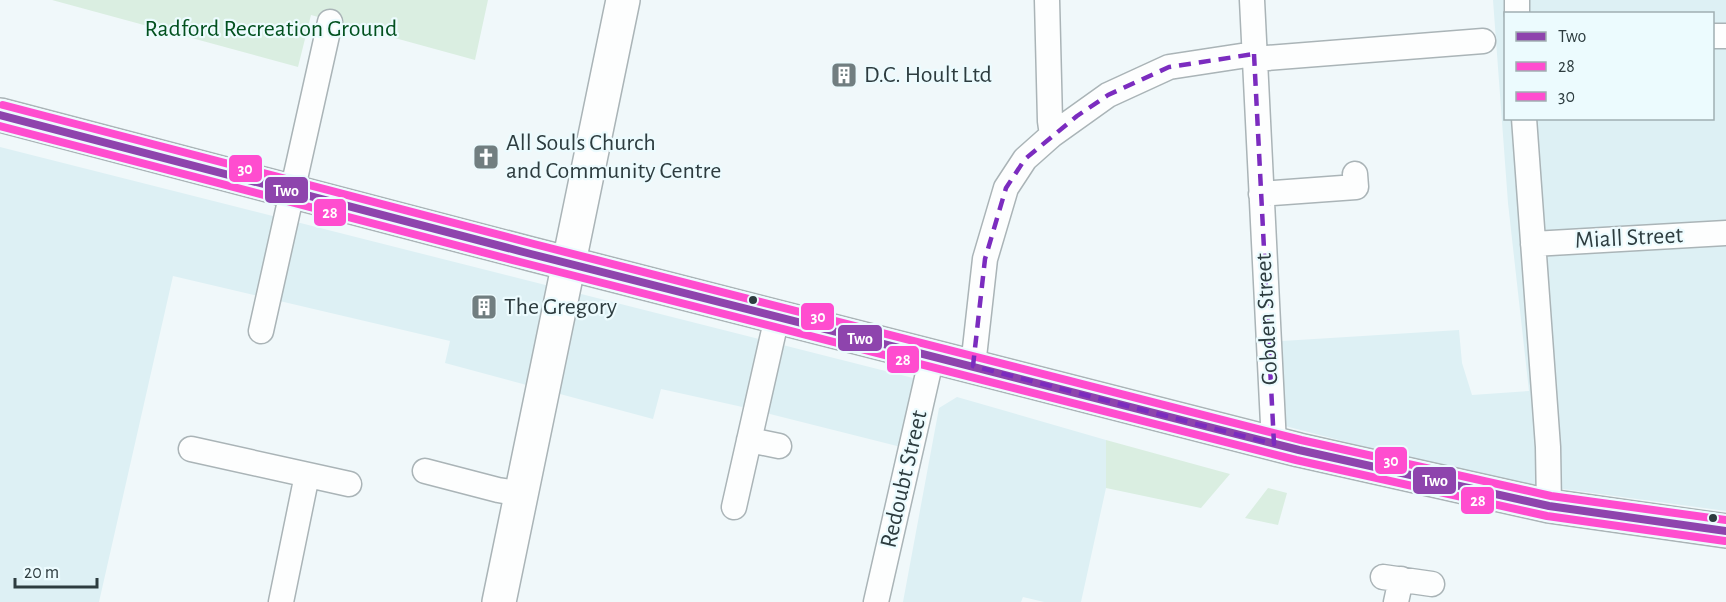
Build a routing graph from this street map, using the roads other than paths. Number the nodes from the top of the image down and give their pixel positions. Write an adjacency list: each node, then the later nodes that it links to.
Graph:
1 (623, 0): 15 (main road)
2 (1047, 0): 9 (street)
3 (1252, 0): 6 (street, Cobden Street)
4 (330, 22): 11 (street)
5 (1483, 41): 6 (street)
6 (1254, 56): 9 (street); 12 (street, Cobden Street)
7 (0, 115): 11 (main road)
8 (1524, 120): 14 (street)
9 (1052, 135): 19 (street)
10 (1355, 180): 12 (street)
11 (291, 190): 15 (main road); 17 (street)
12 (1261, 194): 21 (street, Cobden Street)
13 (1726, 233): 14 (street, Miall Street)
14 (1533, 244): 28 (street)
15 (569, 262): 16 (main road); 27 (main road)
16 (777, 317): 18 (main road); 20 (street)
17 (261, 331)
18 (932, 356): 19 (main road); 35 (street, Redoubt Street)
19 (973, 366): 21 (main road)
20 (749, 440): 22 (street); 29 (street)
21 (1274, 444): 28 (main road)
22 (779, 446)
23 (191, 449): 25 (street)
24 (425, 471): 27 (street)
25 (307, 475): 26 (street); 33 (street)
26 (349, 484)
27 (522, 494): 34 (main road)
28 (1549, 506): 30 (main road)
29 (734, 507)
30 (1726, 531)
31 (1432, 584): 32 (street)
32 (1393, 586)
33 (281, 602)
34 (500, 602)
35 (876, 602)

